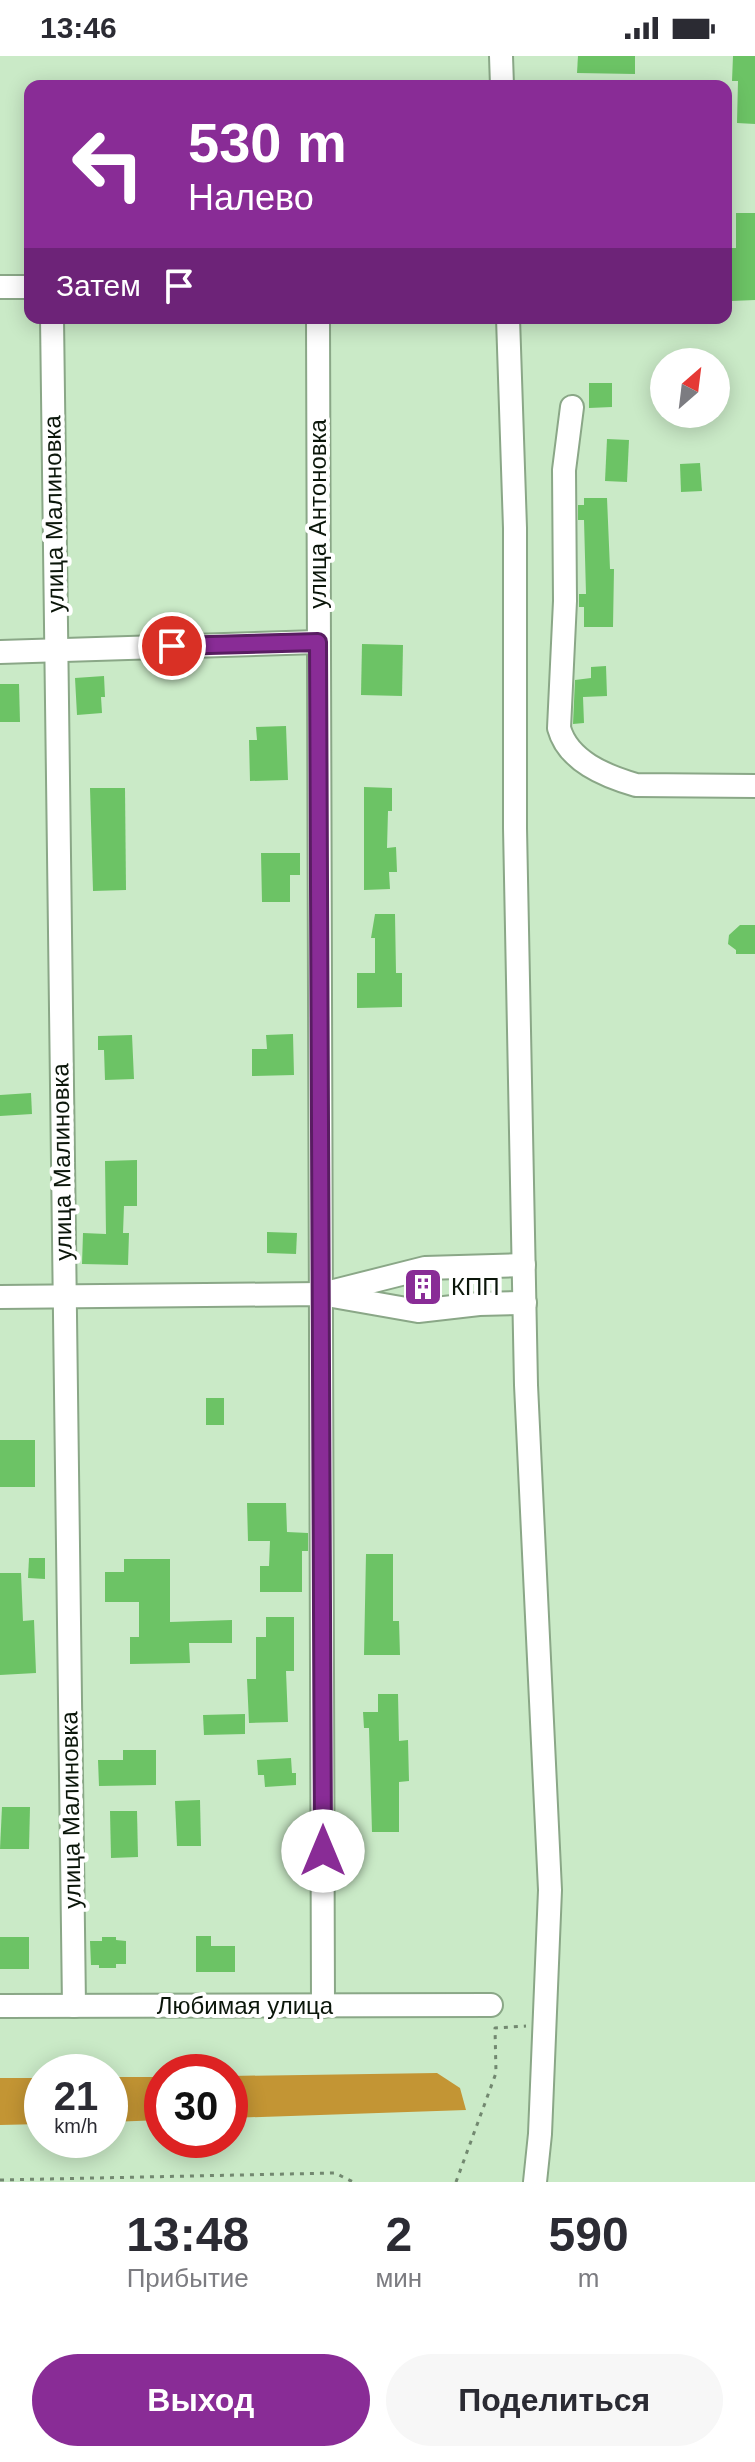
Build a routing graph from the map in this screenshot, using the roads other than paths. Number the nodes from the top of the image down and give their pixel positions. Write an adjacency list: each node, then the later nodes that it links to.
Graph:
1 (501, 56): 2 (street)
2 (502, 80)
3 (0, 287): 4 (street)
4 (24, 287)
5 (52, 324): 10 (street, улица Малиновка)
6 (318, 324): 9 (street, улица Антоновка)
7 (508, 324): 13 (street)
8 (572, 407): 12 (street)
9 (318, 642): 10 (street); 14 (street, улица Антоновка)
10 (56, 650): 11 (street); 15 (street, улица Малиновка)
11 (0, 652)
12 (755, 786)
13 (524, 1265): 14 (street); 17 (street)
14 (321, 1294): 15 (street); 17 (street); 21 (street, улица Антоновка)
15 (64, 1296): 16 (street); 20 (street, улица Малиновка)
16 (0, 1297)
17 (525, 1303): 22 (street)
18 (491, 2005): 21 (street, Любимая улица)
19 (0, 2006): 20 (street, Любимая улица)
20 (74, 2006): 21 (street, Любимая улица)
21 (323, 2006)
22 (535, 2182)

